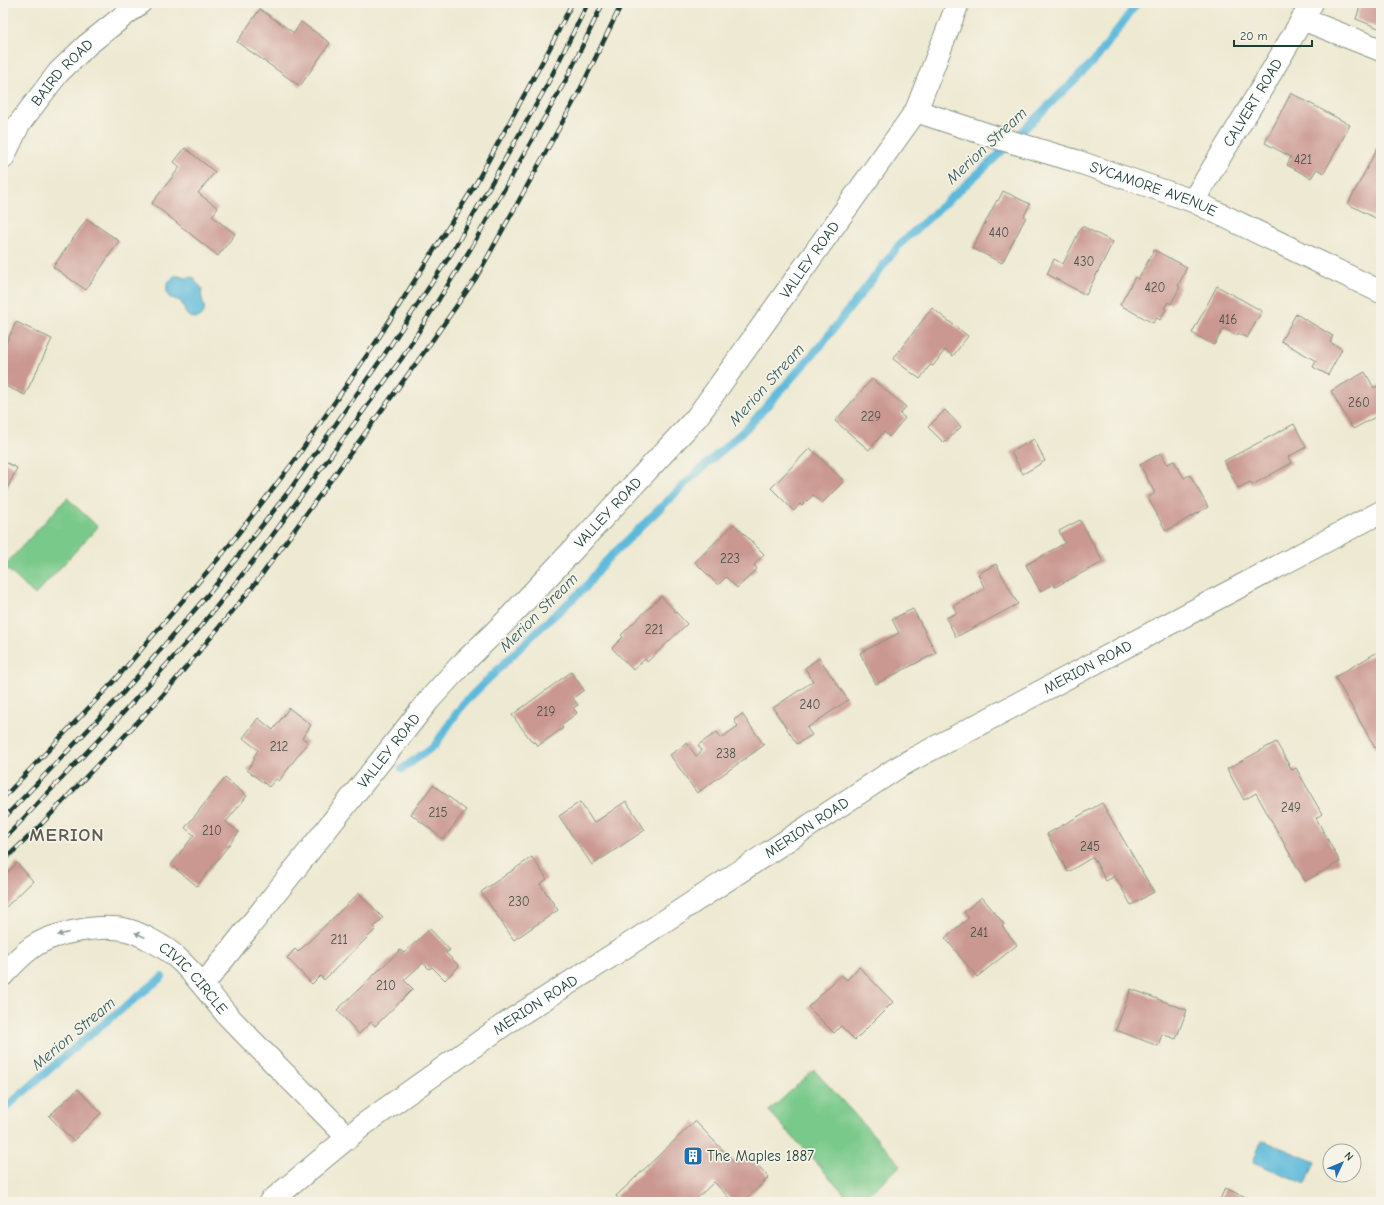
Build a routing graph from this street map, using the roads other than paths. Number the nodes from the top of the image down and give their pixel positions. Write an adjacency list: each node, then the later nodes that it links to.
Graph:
1 (140, 3): 6 (street, BAIRD ROAD)
2 (958, 3): 5 (street, VALLEY ROAD)
3 (1307, 11): 4 (street); 7 (street, CALVERT ROAD)
4 (1381, 50)
5 (916, 111): 7 (street, SYCAMORE AVENUE); 11 (street, VALLEY ROAD)
6 (3, 158)
7 (1193, 201): 8 (street, SYCAMORE AVENUE)
8 (1381, 292)
9 (1381, 512): 12 (street, MERION ROAD)
10 (6, 969): 11 (street, CIVIC CIRCLE, one-way to 10)
11 (203, 985): 12 (street, CIVIC CIRCLE)
12 (348, 1138): 13 (street, MERION ROAD)
13 (270, 1202)

